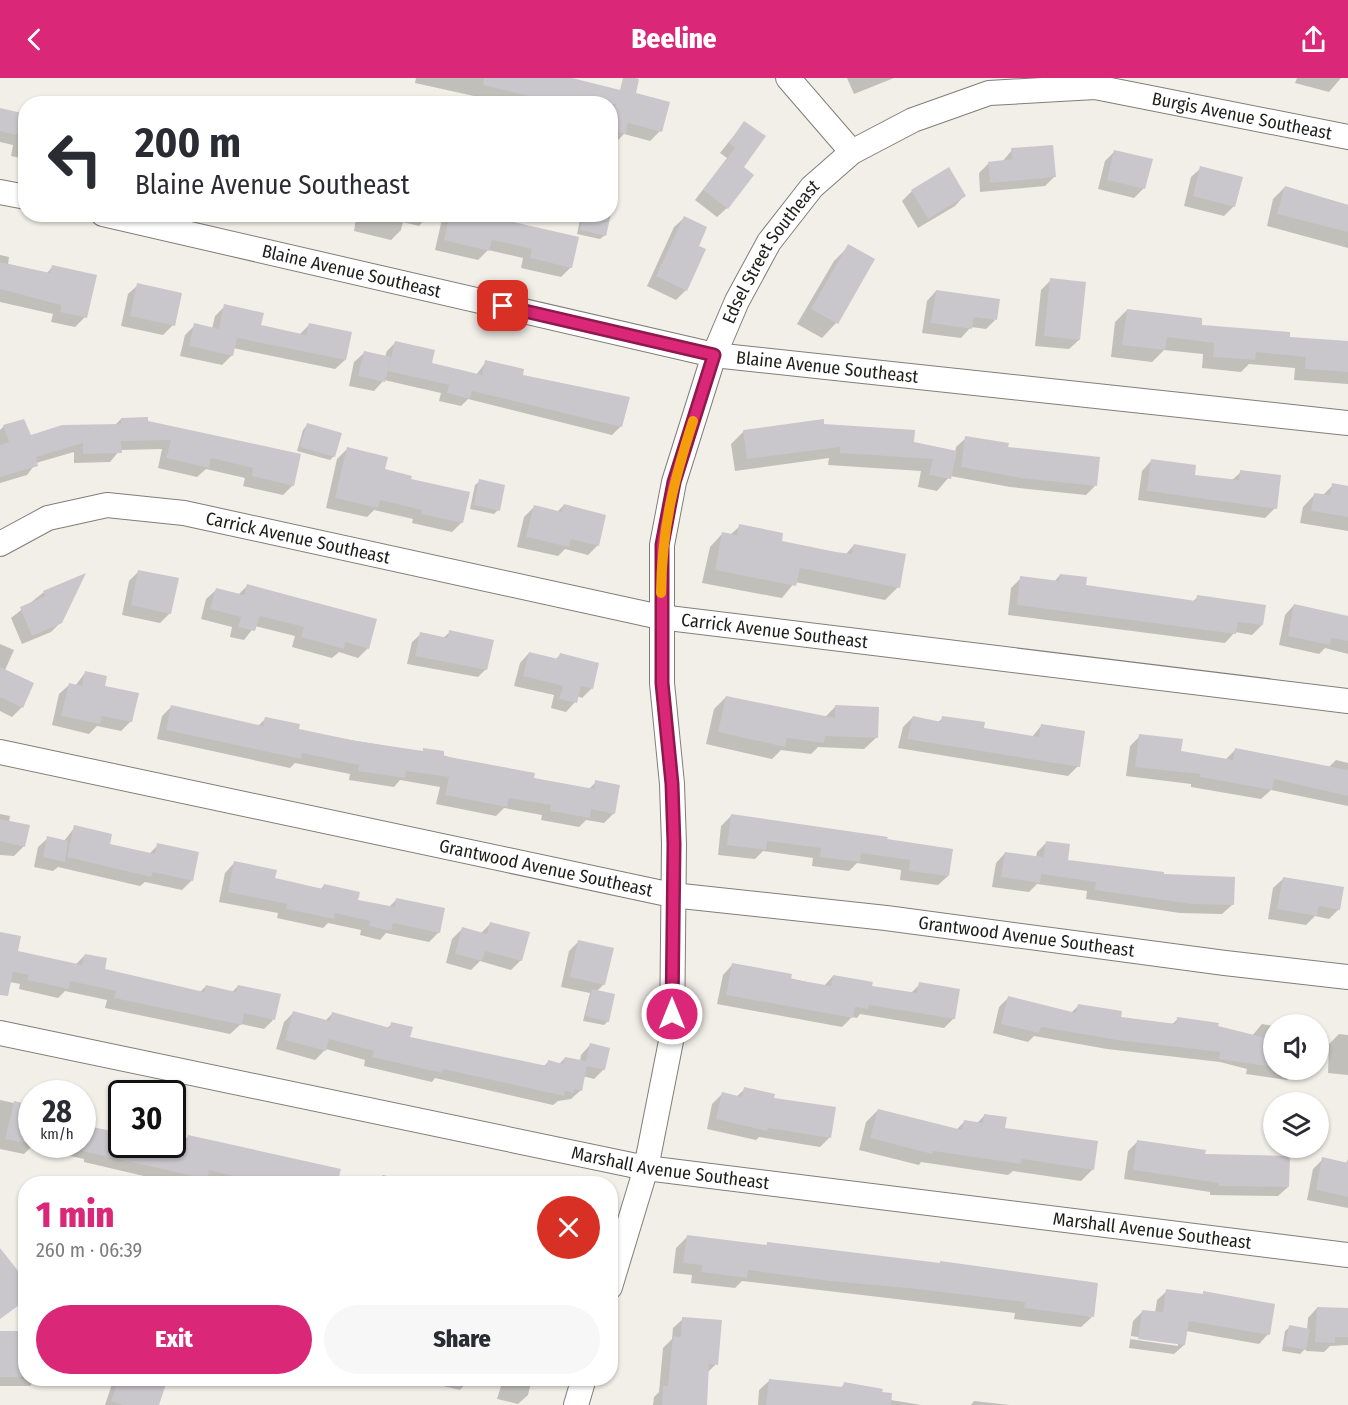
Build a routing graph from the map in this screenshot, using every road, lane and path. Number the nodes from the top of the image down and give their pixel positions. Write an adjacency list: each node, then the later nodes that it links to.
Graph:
1 (788, 78): 3 (street)
2 (1348, 137): 3 (street, Burgis Avenue Southeast)
3 (852, 152): 7 (street, Edsel Street Southeast)
4 (0, 192): 5 (street)
5 (18, 195)
6 (138, 222): 7 (street, Blaine Avenue Southeast)
7 (714, 355): 8 (street, Blaine Avenue Southeast); 10 (street, Edsel Street Southeast)
8 (1348, 423)
9 (0, 544): 10 (street, Carrick Avenue Southeast)
10 (660, 617): 11 (street, Carrick Avenue Southeast); 13 (street, Edsel Street Southeast)
11 (1348, 701)
12 (0, 752): 13 (street, Grantwood Avenue Southeast)
13 (672, 896): 14 (street, Grantwood Avenue Southeast); 16 (street, Edsel Street Southeast)
14 (1348, 976)
15 (0, 1033): 16 (street, Marshall Avenue Southeast)
16 (646, 1168): 17 (street, Marshall Avenue Southeast); 18 (street, Edsel Street Southeast)
17 (1348, 1255)
18 (618, 1261)
19 (582, 1386): 20 (street)
20 (576, 1405)

